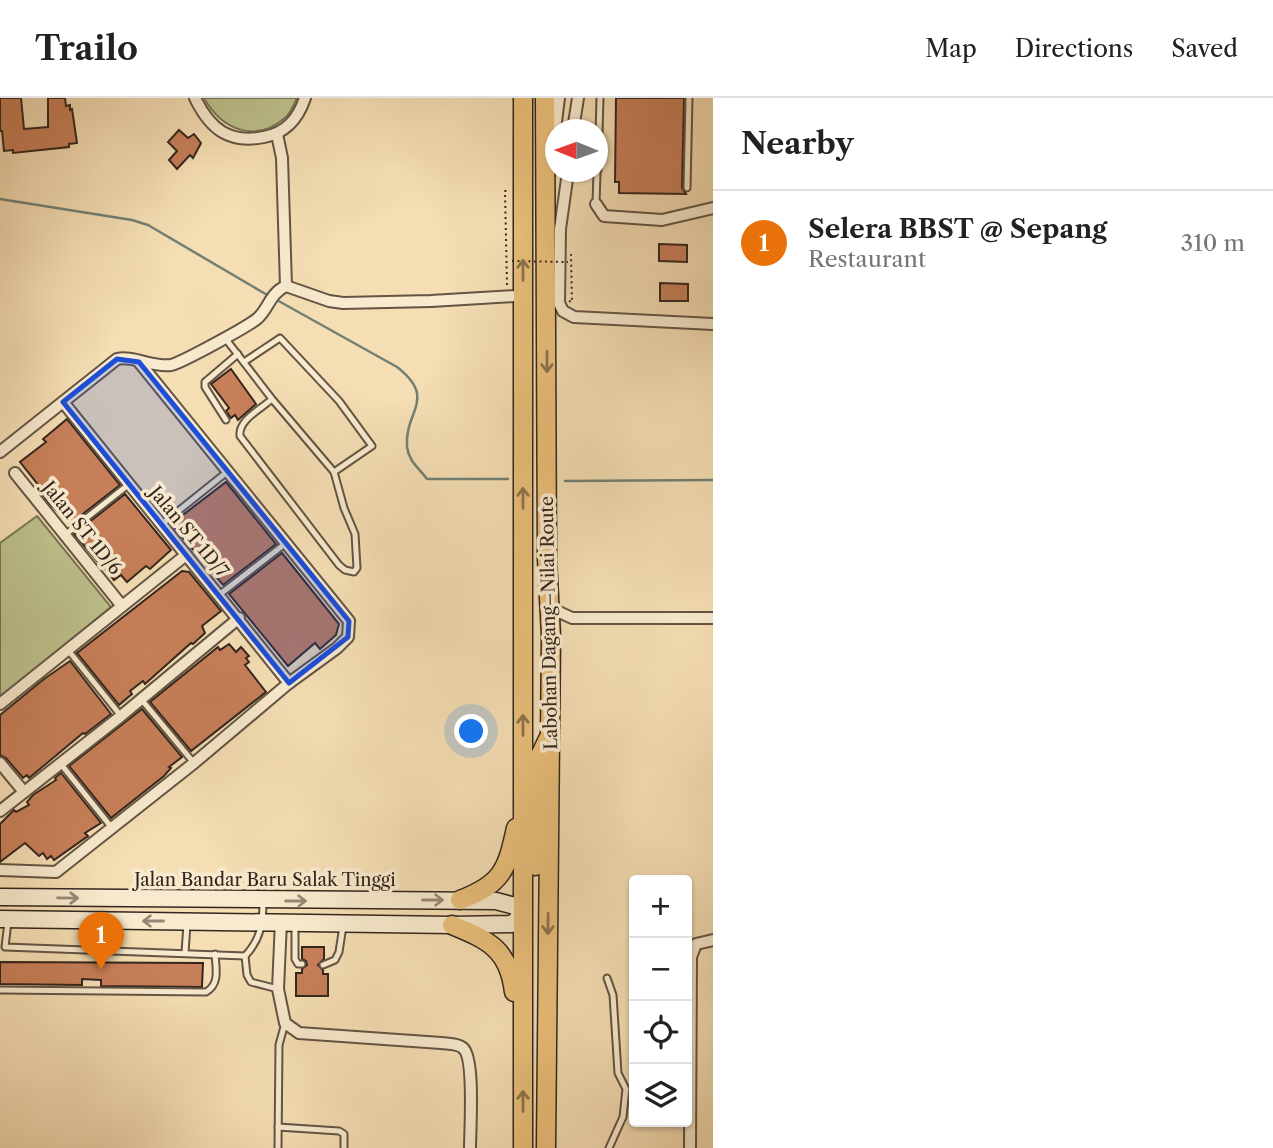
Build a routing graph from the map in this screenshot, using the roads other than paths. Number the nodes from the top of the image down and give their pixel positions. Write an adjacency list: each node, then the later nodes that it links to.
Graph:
1 (195, 98): 11 (street)
2 (305, 98): 11 (street)
3 (523, 98): 49 (main road, Labohan Dagang–Nilai Route, one-way to 3)
4 (559, 98): 8 (street)
5 (600, 98): 10 (lane)
6 (689, 98): 14 (lane)
7 (576, 101): 9 (street)
8 (551, 104): 38 (main road, Labohan Dagang–Nilai Route, one-way to 38)
9 (574, 119)
10 (599, 119)
11 (277, 134): 17 (street)
12 (566, 182): 19 (street)
13 (597, 182): 15 (lane)
14 (687, 188)
15 (596, 204): 16 (street)
16 (713, 208)
17 (285, 286): 18 (street); 20 (street)
18 (511, 296)
19 (713, 324)
20 (225, 338): 21 (lane); 22 (street)
21 (238, 354): 23 (lane); 26 (lane)
22 (139, 362): 25 (street); 28 (street)
23 (244, 362): 24 (lane); 29 (lane)
24 (272, 399): 29 (lane); 29 (lane)
25 (63, 402): 27 (street); 31 (street, Jalan ST 1D/7)
26 (226, 419)
27 (0, 452)
28 (227, 472): 32 (lane); 34 (street)
29 (334, 472)
30 (15, 473): 33 (street, Jalan ST 1D/6)
31 (128, 485): 32 (street, Jalan ST 1D/7); 33 (lane)
32 (162, 524): 35 (street, Jalan ST 1D/7)
33 (66, 534): 37 (street, Jalan ST 1D/6)
34 (286, 543): 36 (lane); 44 (street)
35 (186, 555): 36 (street, Jalan ST 1D/7); 37 (street)
36 (219, 595): 39 (street, Jalan ST 1D/7)
37 (122, 606): 43 (street)
38 (548, 607): 40 (street); 42 (main road, Labohan Dagang–Nilai Route)
39 (239, 618): 44 (street, Jalan ST 1D/7); 45 (street)
40 (572, 618): 41 (street); 42 (street)
41 (713, 618)
42 (551, 636): 48 (main road, Labohan Dagang–Nilai Route)
43 (68, 650): 46 (street); 47 (lane)
44 (289, 683): 52 (street)
45 (141, 699): 47 (street); 52 (lane)
46 (0, 704)
47 (121, 716): 51 (street)
48 (551, 734): 61 (main road); 81 (main road, Labohan Dagang–Nilai Route, one-way to 81)
49 (523, 761): 58 (main road); 61 (main road, Labohan Dagang–Nilai Route)
50 (0, 763): 53 (street)
51 (60, 763): 53 (street); 55 (lane)
52 (194, 763): 55 (street)
53 (24, 792): 54 (street)
54 (0, 811)
55 (111, 828): 56 (street)
56 (0, 870)
57 (0, 897): 59 (main road, Jalan Bandar Baru Salak Tinggi, one-way to 59)
58 (460, 900): 60 (main road, Jalan Bandar Baru Salak Tinggi, one-way to 58); 61 (main road, Jalan Bandar Baru Salak Tinggi)
59 (263, 901): 60 (main road, Jalan Bandar Baru Salak Tinggi, one-way to 60); 64 (lane)
60 (365, 901): 67 (main road)
61 (523, 916): 68 (main road); 80 (main road, Labohan Dagang–Nilai Route); 81 (main road)
62 (4, 919): 63 (main road, one-way to 62); 70 (lane)
63 (187, 921): 64 (main road); 71 (lane)
64 (263, 922): 65 (main road); 73 (lane)
65 (288, 922): 66 (main road); 74 (lane); 77 (street)
66 (344, 923): 67 (main road); 75 (lane)
67 (364, 923): 68 (main road)
68 (452, 925): 80 (main road)
69 (713, 940): 89 (street)
70 (3, 947): 71 (lane)
71 (186, 953): 72 (lane)
72 (215, 954): 73 (lane); 78 (lane)
73 (245, 956): 77 (lane)
74 (302, 964)
75 (323, 965)
76 (607, 978): 88 (lane)
77 (278, 989): 79 (street)
78 (0, 990)
79 (285, 1023): 82 (lane); 85 (street)
80 (522, 1055): 86 (main road, Labohan Dagang–Nilai Route, one-way to 80)
81 (546, 1063): 87 (main road, Labohan Dagang–Nilai Route)
82 (278, 1127): 83 (lane); 84 (lane)
83 (278, 1148)
84 (344, 1148)
85 (470, 1148)
86 (523, 1148)
87 (545, 1148)
88 (609, 1148)
89 (690, 1148)

